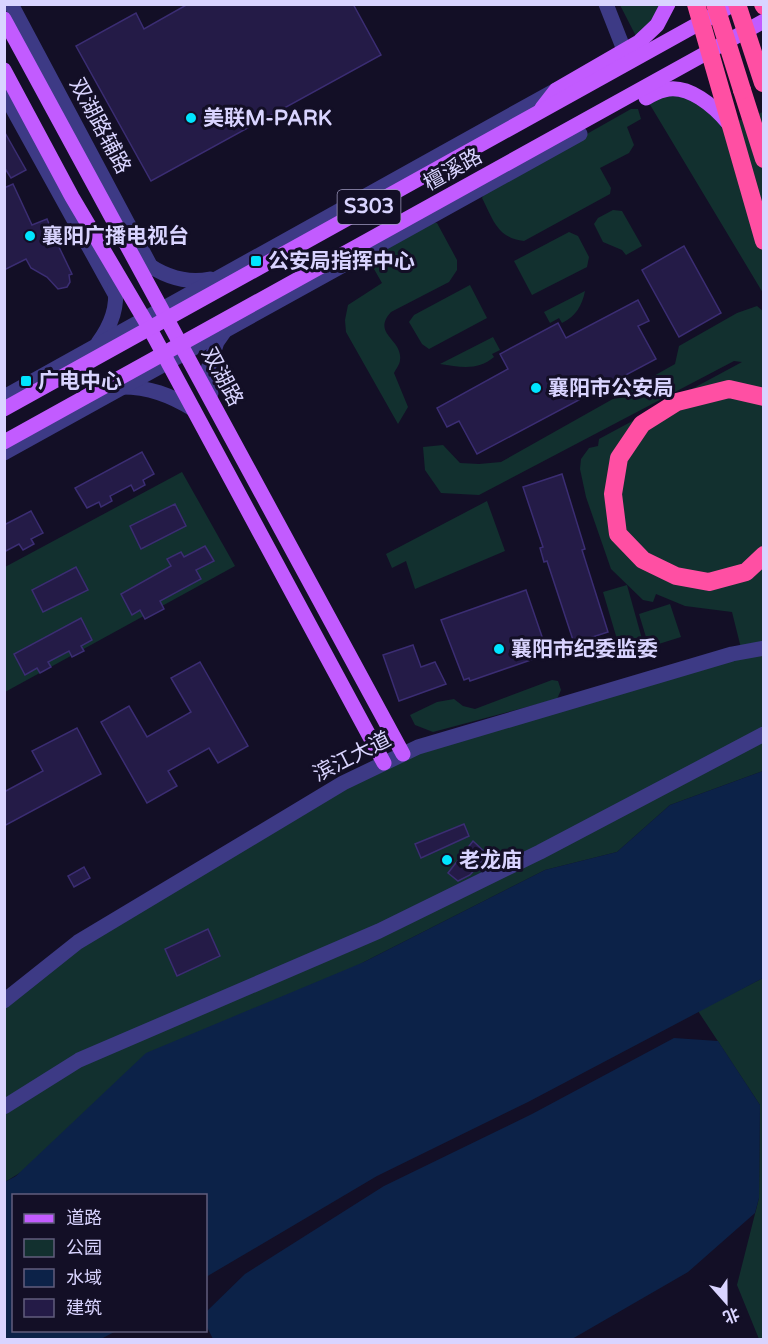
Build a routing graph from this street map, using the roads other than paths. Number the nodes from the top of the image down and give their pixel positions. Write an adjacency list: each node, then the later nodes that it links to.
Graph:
1 (11, 4): 24 (street, 双湖路辅路)
2 (606, 4): 11 (street)
3 (668, 4): 11 (main road)
4 (696, 4): 9 (highway)
5 (715, 4): 20 (highway, bridge)
6 (736, 4): 9 (main road, 檀溪路 / S303); 13 (highway, bridge)
7 (4, 19): 22 (main road, 双湖路)
8 (764, 21): 10 (main road, 檀溪路 / S303)
9 (701, 22): 10 (highway); 11 (main road, 檀溪路 / S303)
10 (710, 52): 17 (highway); 19 (main road, 檀溪路 / S303)
11 (627, 57): 14 (main road); 16 (main road, 檀溪路 / S303)
12 (4, 69): 23 (main road, 双湖路)
13 (764, 86)
14 (556, 90): 16 (main road); 25 (street)
15 (4, 93): 26 (street)
16 (538, 113): 27 (main road, 檀溪路 / S303)
17 (729, 124): 18 (main road); 21 (highway)
18 (580, 134): 19 (main road); 30 (street)
19 (551, 140): 28 (main road, 檀溪路 / S303)
20 (764, 159)
21 (764, 241)
22 (130, 251): 24 (street); 27 (main road, 双湖路)
23 (111, 264): 26 (street); 29 (main road, 双湖路)
24 (151, 267): 25 (street)
25 (222, 276): 27 (street)
26 (116, 296): 31 (street)
27 (164, 314): 29 (main road, 檀溪路 / S303); 32 (main road, 双湖路)
28 (234, 315): 30 (street); 32 (main road, 檀溪路 / S303)
29 (147, 324): 31 (street); 33 (main road, 双湖路); 37 (main road, 檀溪路 / S303)
30 (225, 330): 32 (street); 39 (street)
31 (96, 346): 35 (street)
32 (183, 349): 33 (main road, 檀溪路 / S303); 39 (main road, 双湖路)
33 (166, 358): 34 (street); 38 (main road, 双湖路); 40 (main road, 檀溪路 / S303)
34 (122, 387): 38 (street); 41 (street)
35 (4, 397)
36 (764, 397): 42 (highway)
37 (4, 409)
38 (193, 409): 46 (main road, 双湖路)
39 (216, 410): 45 (main road, 双湖路)
40 (4, 442)
41 (4, 453)
42 (764, 555)
43 (764, 648): 45 (street, 滨江大道)
44 (764, 734): 48 (street)
45 (403, 754): 46 (street, 滨江大道)
46 (384, 764): 47 (street, 滨江大道)
47 (4, 1001)
48 (4, 1107)

